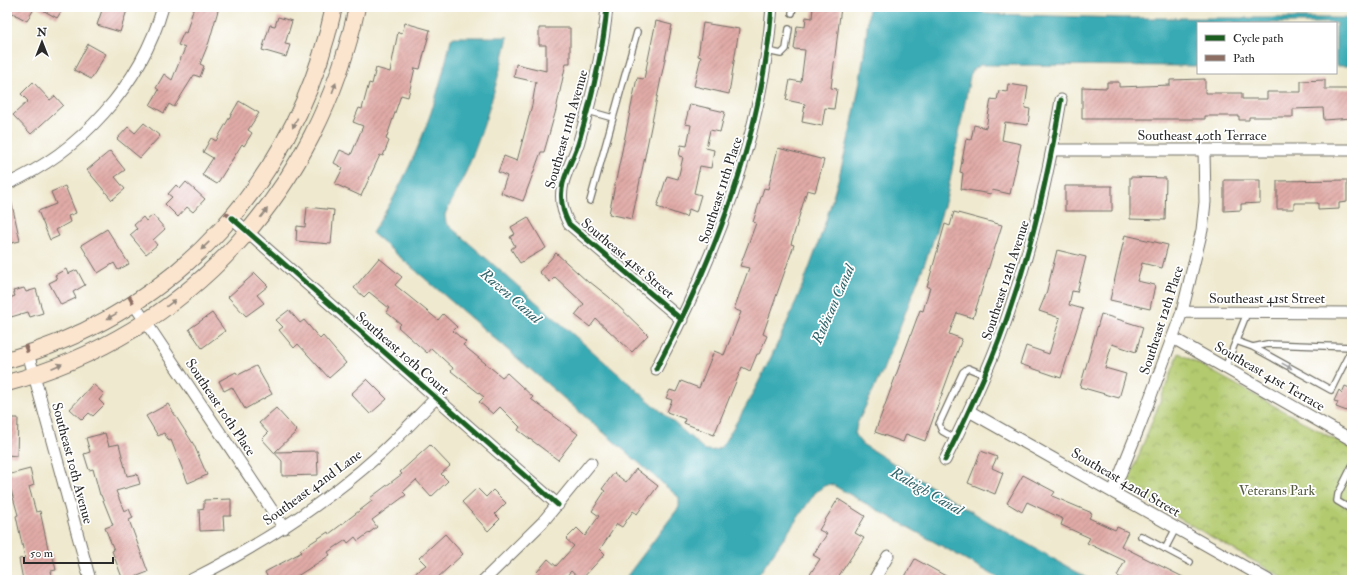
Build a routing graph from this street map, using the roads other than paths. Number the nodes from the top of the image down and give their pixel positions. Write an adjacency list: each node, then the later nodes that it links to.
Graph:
1 (164, 7): 15 (street)
2 (334, 7): 18 (main road, one-way to 18)
3 (357, 7): 19 (main road, one-way to 3)
4 (607, 7): 10 (street, Southeast 11th Avenue)
5 (772, 7): 8 (street, Southeast 11th Place)
6 (789, 29): 8 (lane)
7 (636, 32): 11 (lane)
8 (767, 51): 24 (street, Southeast 11th Place)
9 (1061, 100): 12 (street, Southeast 12th Avenue)
10 (588, 111): 11 (lane); 17 (street, Southeast 11th Avenue)
11 (613, 118): 16 (lane)
12 (1052, 150): 13 (street, Southeast 40th Terrace); 35 (street, Southeast 12th Avenue)
13 (1204, 150): 14 (street, Southeast 40th Terrace); 21 (street, Southeast 12th Place)
14 (1352, 150)
15 (7, 184)
16 (590, 201)
17 (562, 211): 24 (street, Southeast 41st Street)
18 (232, 218): 19 (street, Southeast 10th Court); 20 (main road, one-way to 20)
19 (248, 233): 25 (main road, one-way to 19); 37 (street, Southeast 10th Court)
20 (133, 303): 25 (street, Southeast 10th Place); 30 (main road, one-way to 30)
21 (1182, 312): 22 (street, Southeast 41st Street); 26 (street, Southeast 12th Place)
22 (1247, 313): 23 (street, Southeast 41st Street); 27 (lane)
23 (1352, 313)
24 (682, 320): 33 (street, Southeast 11th Place)
25 (145, 321): 34 (main road, one-way to 25); 47 (street, Southeast 10th Place)
26 (1173, 338): 32 (street, Southeast 41st Terrace); 44 (street, Southeast 12th Place)
27 (1236, 341): 28 (lane); 32 (lane)
28 (1253, 347): 29 (lane); 29 (lane, one-way to 29)
29 (1352, 347)
30 (28, 353): 31 (main road); 34 (street, Southeast 10th Avenue)
31 (7, 360)
32 (1225, 368): 40 (street, Southeast 41st Terrace)
33 (656, 369)
34 (34, 375): 36 (main road); 53 (street, Southeast 10th Avenue)
35 (985, 375): 38 (street, Southeast 12th Avenue); 39 (lane)
36 (7, 383)
37 (436, 398): 45 (street, Southeast 10th Court); 47 (street, Southeast 42nd Lane)
38 (969, 410): 39 (street, Southeast 12th Avenue); 44 (street, Southeast 42nd Street)
39 (956, 439): 41 (street, Southeast 12th Avenue)
40 (1352, 440)
41 (945, 460)
42 (591, 463): 45 (street)
43 (1352, 468): 46 (lane)
44 (1113, 492): 48 (street, Southeast 42nd Street)
45 (558, 505): 55 (street)
46 (1352, 510)
47 (284, 528): 54 (street, Southeast 42nd Lane)
48 (1176, 528): 50 (lane); 57 (street, Southeast 42nd Street)
49 (1142, 536): 50 (lane)
50 (1165, 549): 52 (lane)
51 (888, 556): 56 (street)
52 (1190, 562)
53 (90, 580)
54 (191, 580)
55 (484, 580)
56 (874, 580)
57 (1268, 580)

